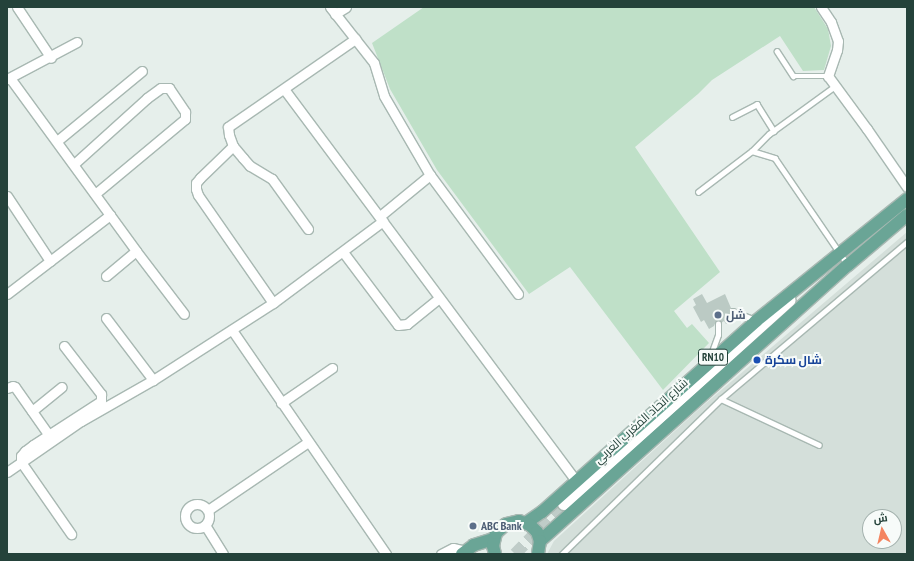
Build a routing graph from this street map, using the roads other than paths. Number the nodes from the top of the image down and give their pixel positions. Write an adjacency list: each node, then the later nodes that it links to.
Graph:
1 (17, 7): 8 (street)
2 (346, 7): 4 (street)
3 (821, 7): 10 (street)
4 (333, 10): 5 (street)
5 (355, 39): 13 (street); 20 (street)
6 (78, 42): 8 (street)
7 (777, 51): 10 (lane)
8 (51, 58): 11 (street)
9 (142, 71): 16 (street)
10 (828, 76): 12 (street)
11 (8, 78): 16 (street)
12 (835, 86): 15 (lane); 21 (street)
13 (284, 89): 17 (street); 28 (street)
14 (732, 117): 15 (lane)
15 (774, 131): 18 (lane)
16 (57, 141): 19 (street)
17 (233, 146): 29 (street); 40 (street)
18 (752, 151): 22 (lane); 33 (lane)
19 (74, 164): 23 (street); 23 (street)
20 (430, 175): 28 (street); 38 (street)
21 (907, 187)
22 (698, 192)
23 (95, 194): 26 (street)
24 (7, 196): 34 (street)
25 (907, 199): 33 (main road, شارع اتحاد المغرب العربي / RN10)
26 (110, 215): 31 (street); 34 (street)
27 (907, 215): 35 (main road, شارع اتحاد المغرب العربي / RN10)
28 (382, 218): 32 (street); 39 (street)
29 (308, 228)
30 (907, 242): 53 (lane)
31 (136, 251): 36 (street); 42 (street)
32 (343, 252): 39 (street); 40 (street)
33 (840, 254): 35 (lane); 44 (main road, شارع اتحاد المغرب العربي / RN10); 62 (street)
34 (50, 261): 37 (street)
35 (848, 265): 68 (main road, شارع اتحاد المغرب العربي / RN10)
36 (106, 276)
37 (7, 294)
38 (518, 294)
39 (439, 298): 61 (street)
40 (273, 303): 46 (street)
41 (733, 311): 44 (lane)
42 (184, 314)
43 (106, 318): 50 (street)
44 (756, 321): 48 (main road, شارع اتحاد المغرب العربي / RN10)
45 (718, 324): 48 (lane)
46 (232, 330): 50 (street); 54 (street)
47 (64, 346): 56 (street)
48 (708, 362): 61 (main road, شارع اتحاد المغرب العربي / RN10)
49 (332, 368): 54 (street)
50 (152, 380): 59 (street)
51 (62, 387): 55 (street)
52 (7, 388): 55 (street)
53 (721, 399): 58 (lane); 76 (lane)
54 (281, 403): 57 (street)
55 (32, 411): 56 (street)
56 (48, 434): 59 (street)
57 (308, 442): 63 (street); 71 (street)
58 (819, 445)
59 (21, 462): 60 (street); 66 (street)
60 (7, 472)
61 (575, 480): 64 (main road, شارع اتحاد المغرب العربي / RN10)
62 (564, 504)
63 (208, 510): 65 (street); 65 (street)
64 (526, 523): 67 (main road); 68 (main road)
65 (205, 525): 70 (street)
66 (71, 534)
67 (494, 539): 69 (main road); 74 (main road)
68 (540, 541): 75 (main road)
69 (464, 552): 72 (street)
70 (223, 554)
71 (386, 554)
72 (441, 554)
73 (483, 554): 74 (main road)
74 (495, 554)
75 (538, 554)
76 (562, 554)

